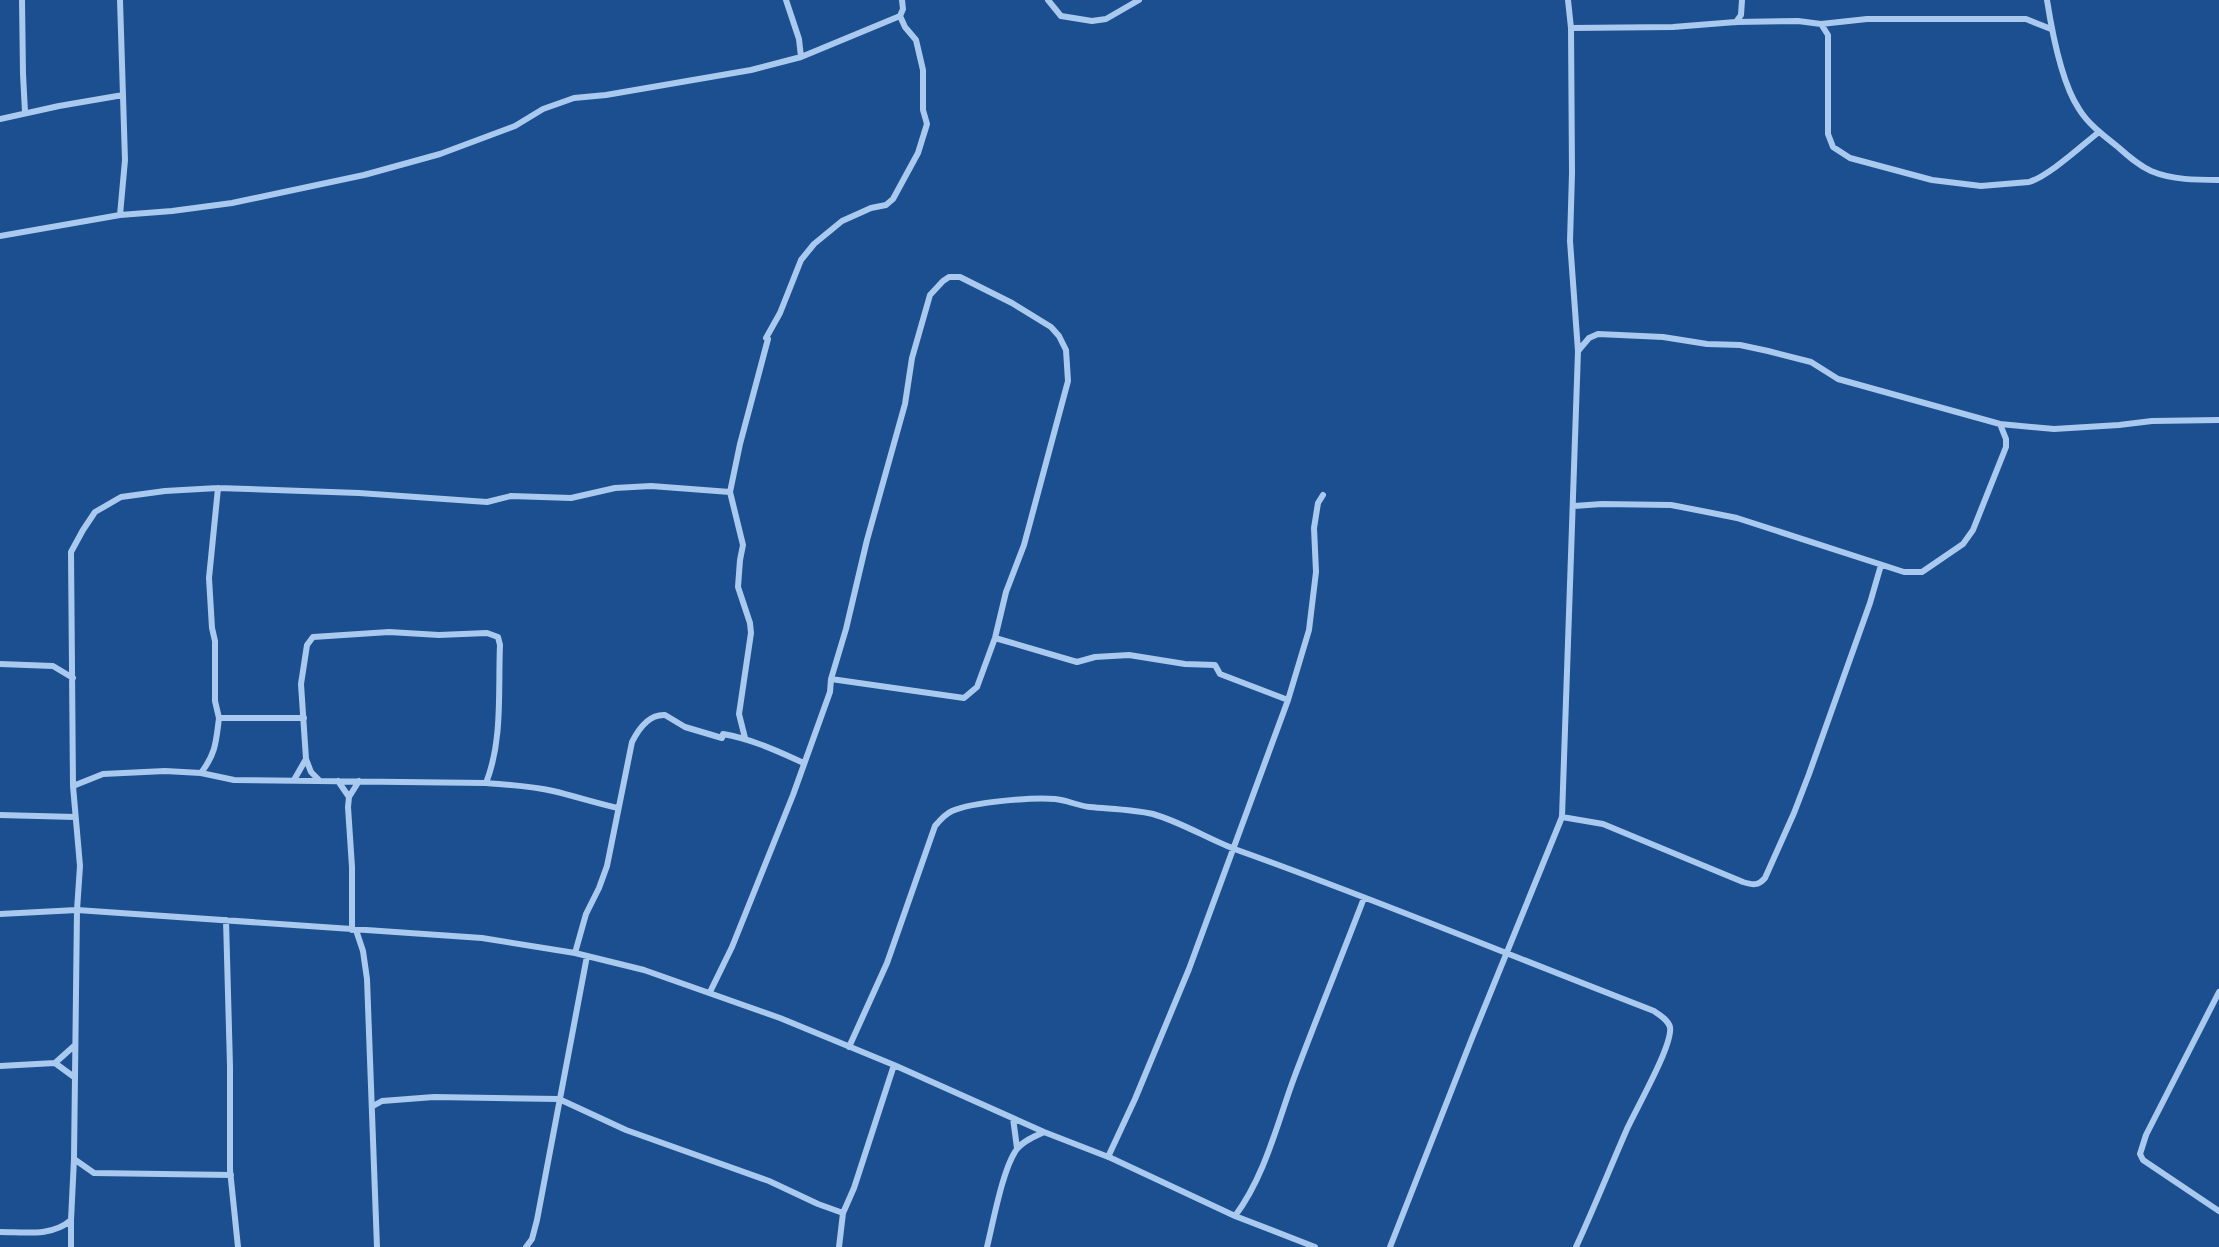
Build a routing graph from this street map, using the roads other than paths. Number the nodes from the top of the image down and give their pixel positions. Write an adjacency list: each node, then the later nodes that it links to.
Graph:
1 (22, 0): 17 (street)
2 (120, 0): 16 (street)
3 (786, 0): 15 (street)
4 (902, 0): 10 (street)
5 (1048, 0): 6 (street)
6 (1139, 0)
7 (1569, 0): 13 (street)
8 (1742, 0): 11 (street)
9 (2047, 0): 14 (street)
10 (900, 16): 15 (street); 27 (street)
11 (1736, 22): 12 (street); 13 (street)
12 (1821, 24): 14 (street); 19 (street)
13 (1571, 28): 23 (street)
14 (2051, 29): 19 (street)
15 (801, 57): 21 (street)
16 (123, 95): 17 (street); 21 (street)
17 (25, 112): 18 (street)
18 (0, 118)
19 (2099, 132): 20 (street)
20 (2219, 180)
21 (120, 215): 22 (street)
22 (0, 236)
23 (1578, 351): 25 (street); 29 (street)
24 (2219, 420): 25 (street)
25 (2000, 424): 30 (street)
26 (219, 488): 27 (street); 33 (street); 36 (street)
27 (730, 492): 38 (street)
28 (1323, 495): 35 (street)
29 (1574, 506): 30 (street); 52 (street)
30 (1881, 565): 52 (street)
31 (995, 638): 34 (street); 34 (street); 35 (street)
32 (0, 664): 33 (street)
33 (73, 678): 47 (street)
34 (831, 679): 40 (street)
35 (1288, 700): 53 (street)
36 (219, 718): 37 (street); 41 (street)
37 (304, 718): 39 (street); 46 (street)
38 (746, 738): 40 (street); 49 (street)
39 (306, 759): 42 (street); 43 (street)
40 (804, 763): 62 (street)
41 (201, 773): 42 (street); 47 (street)
42 (294, 780): 43 (street)
43 (320, 781): 44 (street)
44 (338, 781): 45 (street); 48 (street)
45 (359, 781): 46 (street); 48 (street)
46 (486, 783): 49 (street)
47 (73, 786): 51 (street)
48 (349, 797): 58 (street)
49 (618, 808): 60 (street)
50 (0, 815): 51 (street)
51 (75, 817): 55 (street)
52 (1562, 817): 59 (street)
53 (1232, 848): 54 (street); 65 (street); 77 (street)
54 (1364, 898): 59 (street); 82 (street)
55 (77, 910): 56 (street); 57 (street); 64 (street)
56 (0, 914)
57 (226, 920): 58 (street); 79 (street)
58 (354, 930): 60 (street); 70 (street)
59 (1507, 952): 92 (street); 93 (street)
60 (575, 953): 61 (street)
61 (586, 956): 62 (street); 71 (street)
62 (710, 992): 65 (street)
63 (2219, 992): 80 (street)
64 (74, 1046): 66 (street); 69 (street)
65 (849, 1047): 67 (street)
66 (55, 1063): 68 (street); 69 (street)
67 (894, 1065): 74 (street); 81 (street)
68 (0, 1066)
69 (74, 1077): 78 (street)
70 (372, 1093): 72 (street); 73 (street)
71 (559, 1099): 72 (street); 81 (street); 88 (street)
72 (382, 1101): 73 (street)
73 (373, 1106): 87 (street)
74 (1013, 1118): 75 (street); 76 (street)
75 (1044, 1132): 76 (street); 77 (street)
76 (1017, 1148): 90 (street)
77 (1108, 1157): 82 (street)
78 (74, 1160): 79 (street); 83 (street)
79 (231, 1175): 86 (street)
80 (2219, 1211)
81 (843, 1213): 89 (street)
82 (1235, 1216): 91 (street)
83 (71, 1220): 84 (street); 85 (street)
84 (0, 1232)
85 (71, 1247)
86 (238, 1247)
87 (377, 1247)
88 (526, 1247)
89 (839, 1247)
90 (987, 1247)
91 (1315, 1247)
92 (1390, 1247)
93 (1576, 1247)

